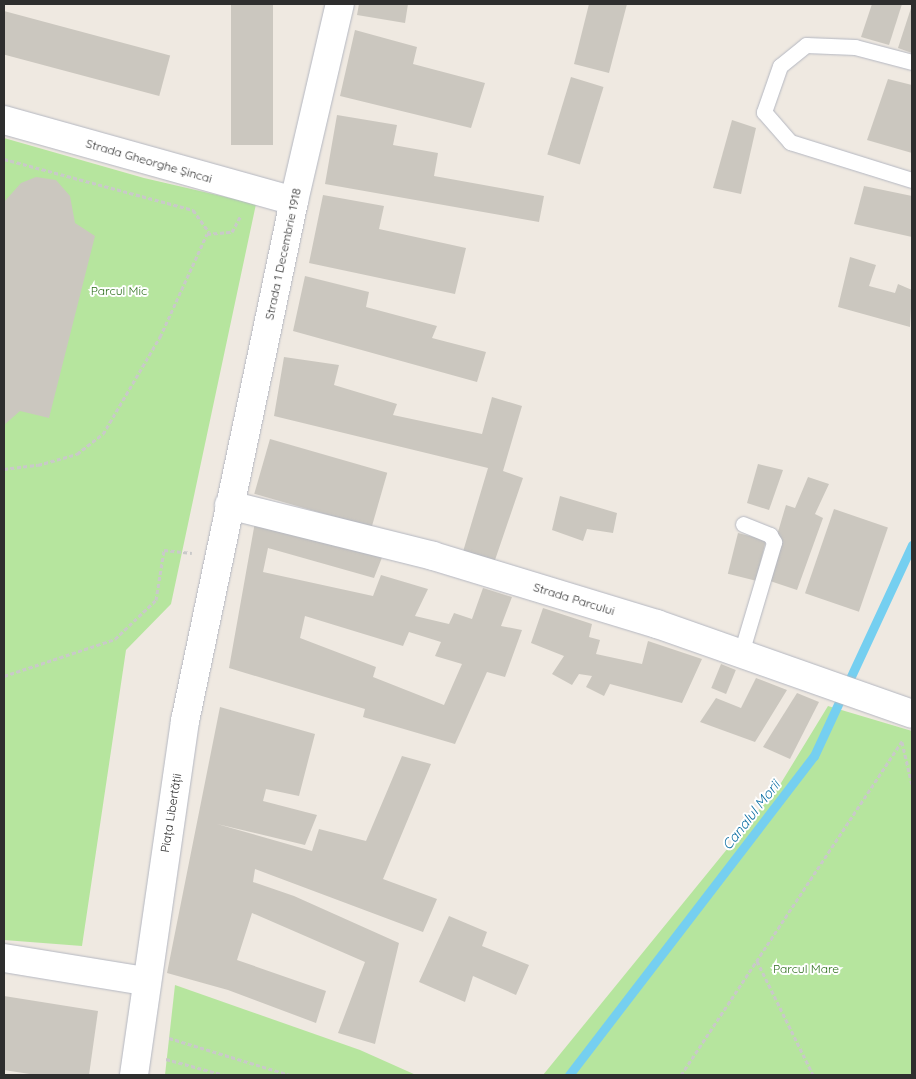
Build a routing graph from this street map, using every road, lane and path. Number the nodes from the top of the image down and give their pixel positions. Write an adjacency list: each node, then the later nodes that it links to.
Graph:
1 (340, 4): 7 (street, Strada 1 Decembrie 1918)
2 (912, 62): 5 (lane)
3 (4, 120): 6 (street, Strada Gheorghe Șincai)
4 (4, 160): 8 (path)
5 (912, 180)
6 (254, 190): 7 (street, Strada Gheorghe Șincai); 8 (path)
7 (294, 201): 10 (street, Strada 1 Decembrie 1918)
8 (209, 232): 9 (path)
9 (4, 468)
10 (229, 505): 12 (street, Piața Libertății); 13 (street, Strada Parcului)
11 (743, 524): 13 (lane)
12 (217, 557): 14 (path); 20 (street, Piața Libertății)
13 (741, 653): 15 (street, Strada Parcului)
14 (4, 676)
15 (903, 718): 16 (path)
16 (902, 742): 17 (path); 19 (path)
17 (912, 785)
18 (4, 958): 20 (street)
19 (757, 961): 24 (path); 25 (path)
20 (145, 982): 21 (street, Piața Libertății)
21 (137, 1052): 22 (path); 23 (path)
22 (224, 1075)
23 (290, 1075)
24 (681, 1075)
25 (813, 1075)

